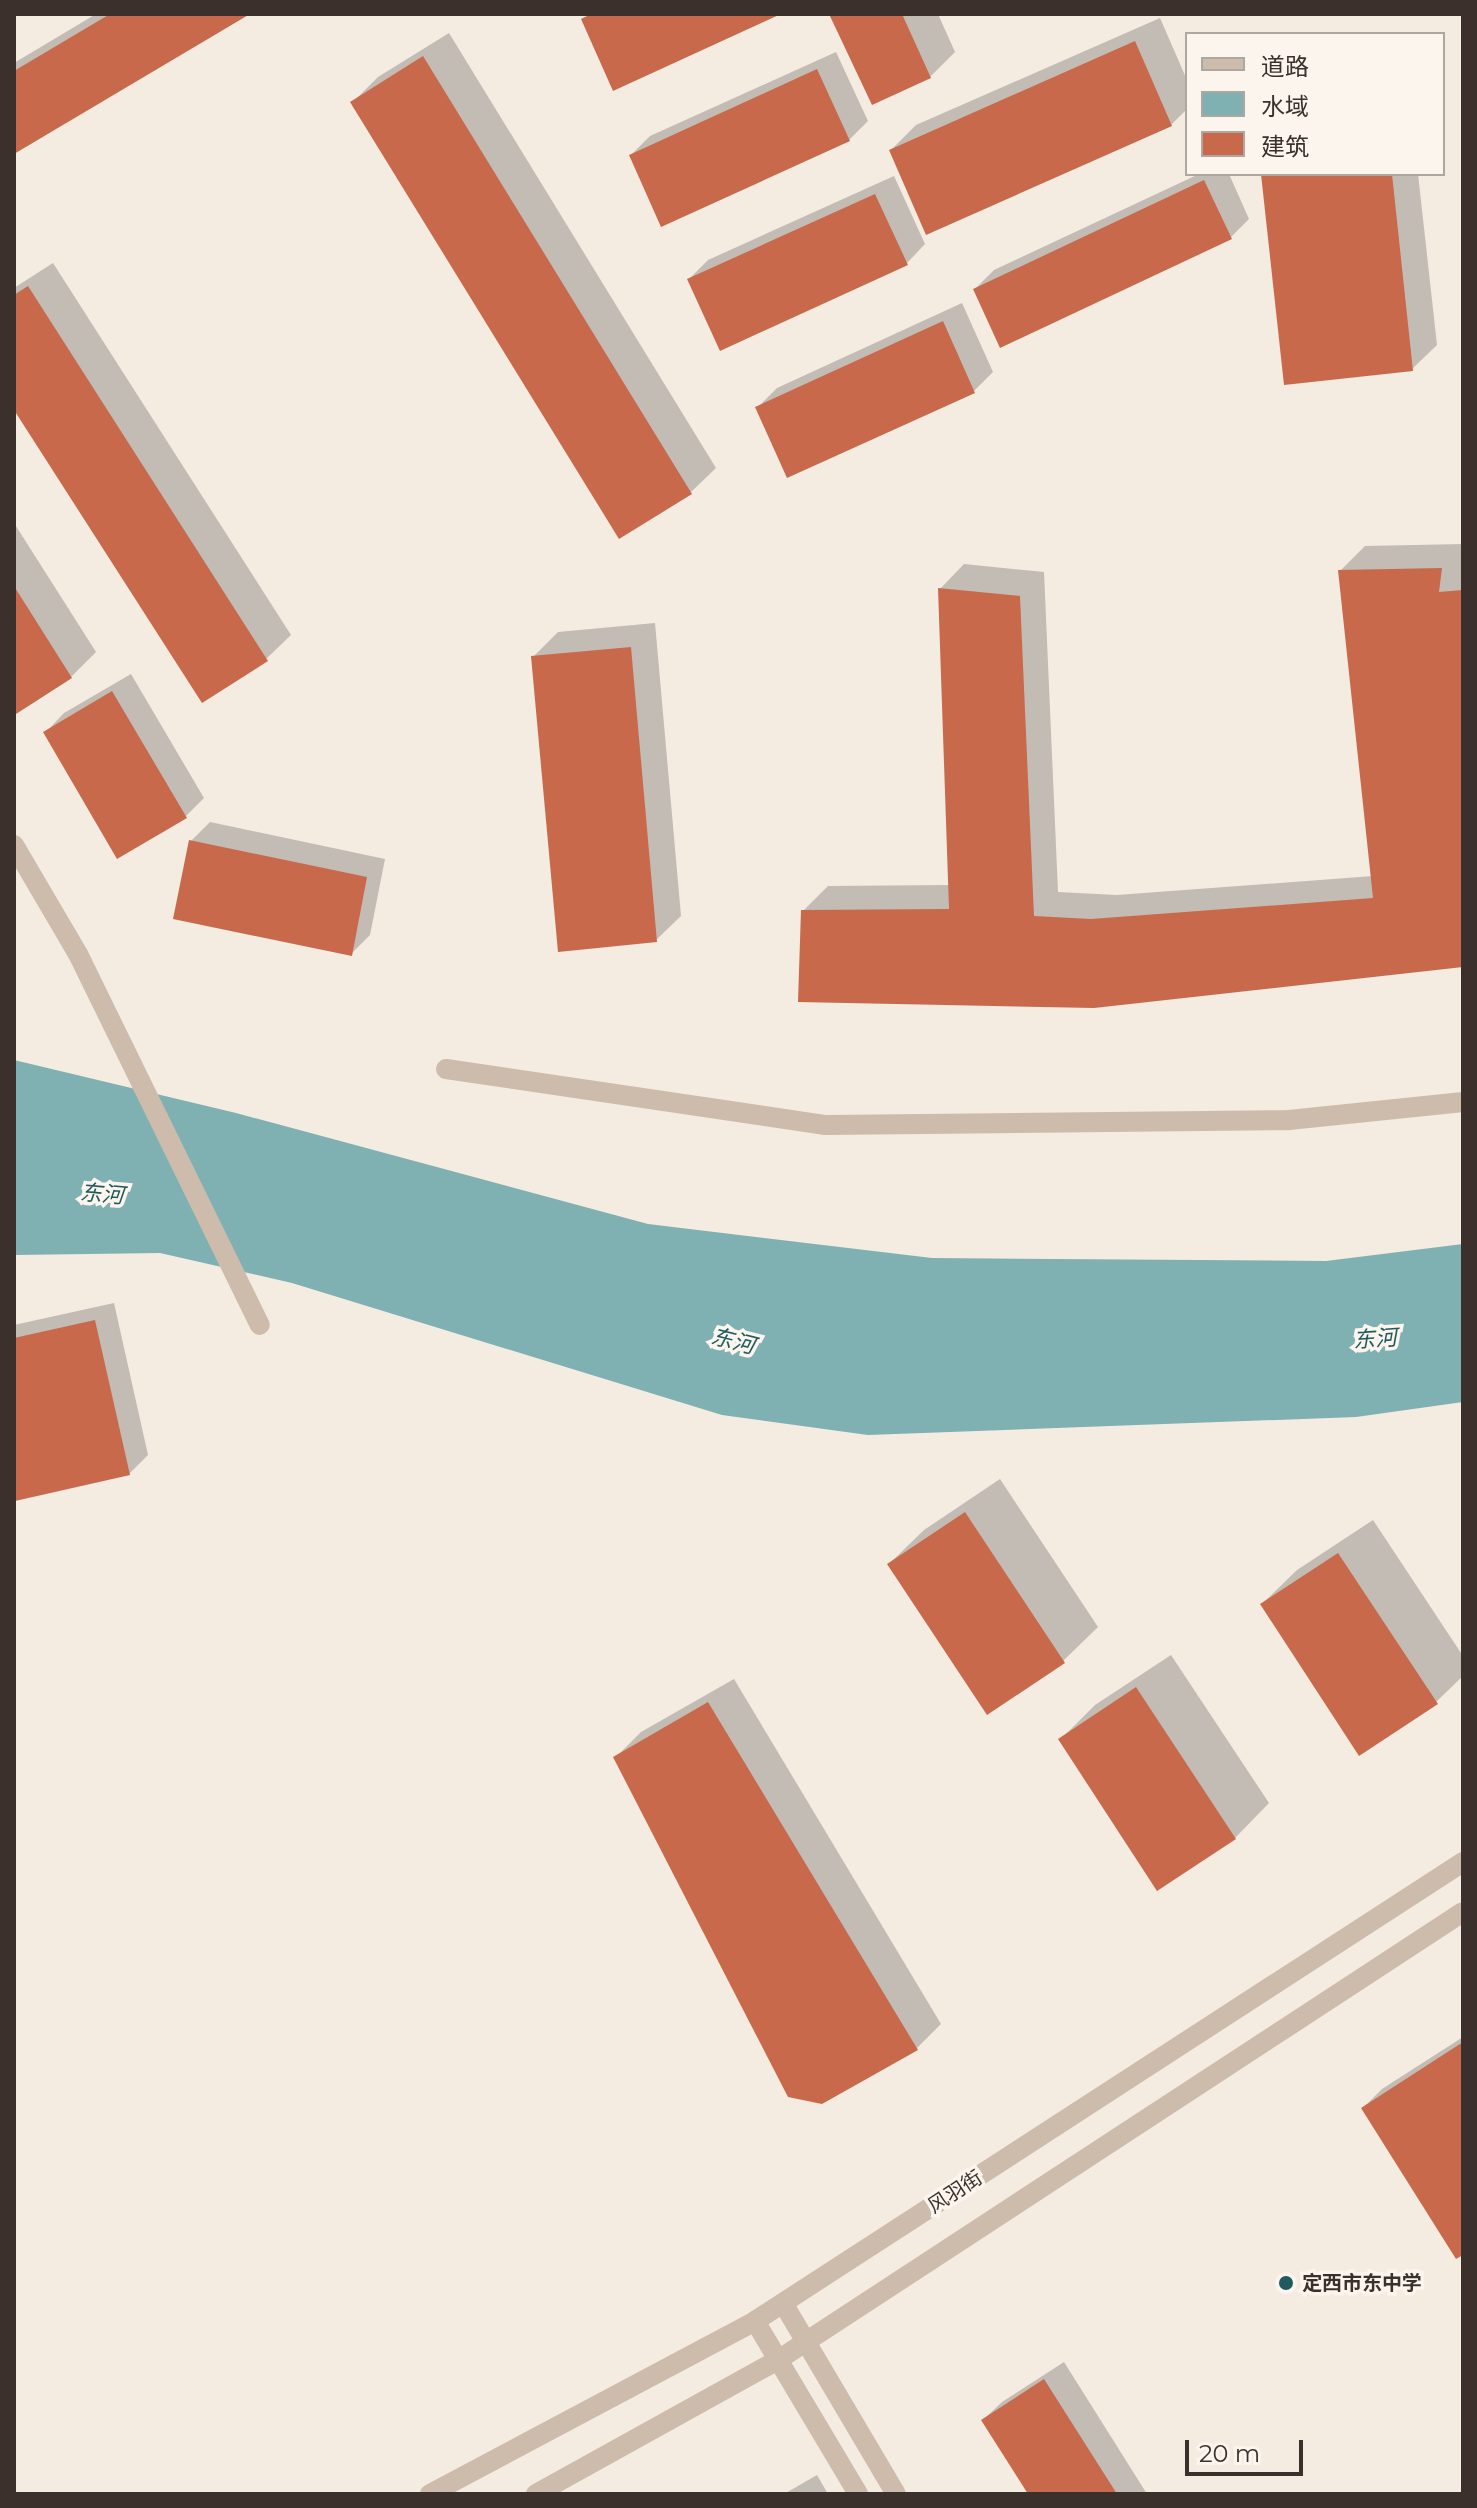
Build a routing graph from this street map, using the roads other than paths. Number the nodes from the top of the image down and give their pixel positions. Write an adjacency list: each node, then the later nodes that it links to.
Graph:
1 (14, 845): 4 (street)
2 (446, 1069): 3 (street)
3 (1463, 1102)
4 (260, 1325)
5 (1463, 1862): 7 (street, 风羽街)
6 (1463, 1912): 9 (street)
7 (783, 2303): 8 (street, 风羽街); 9 (street)
8 (755, 2321): 10 (street); 11 (street, 风羽街)
9 (804, 2343): 10 (street); 14 (street)
10 (778, 2360): 12 (street); 13 (street)
11 (430, 2494)
12 (536, 2494)
13 (858, 2494)
14 (896, 2494)

